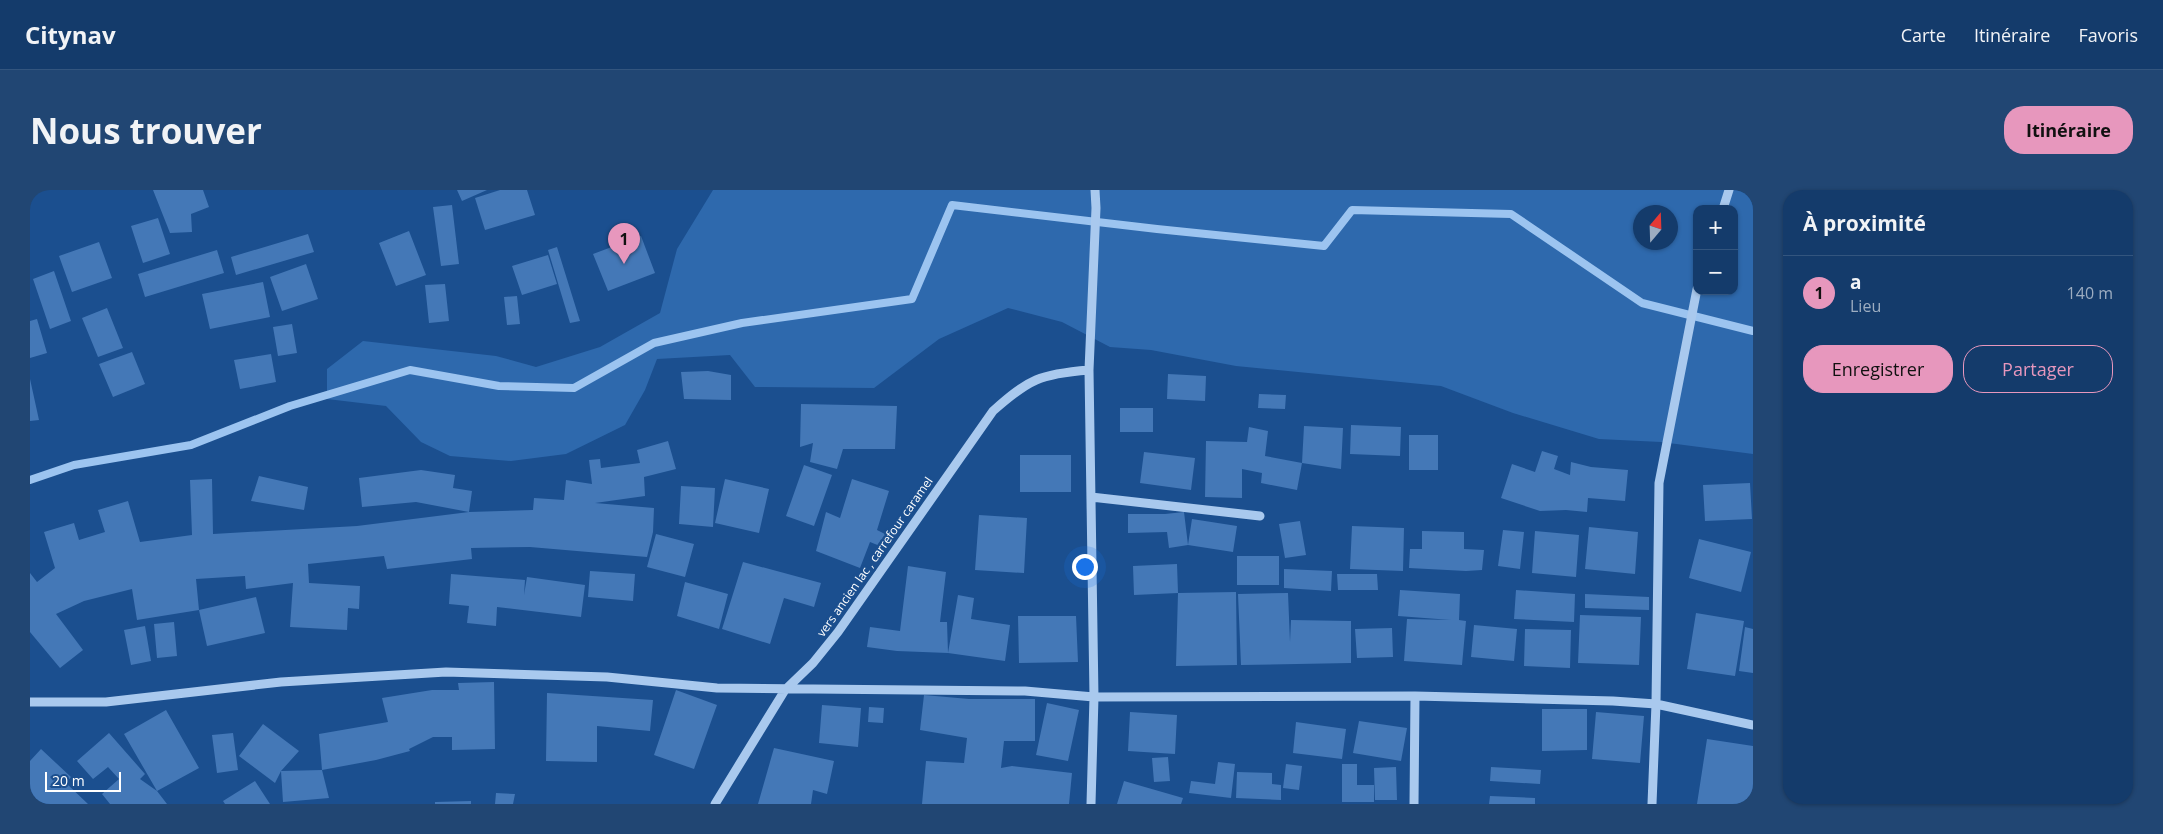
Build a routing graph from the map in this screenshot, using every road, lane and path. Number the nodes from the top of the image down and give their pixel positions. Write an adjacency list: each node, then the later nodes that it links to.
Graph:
1 (1095, 190): 5 (street)
2 (1729, 190): 3 (street)
3 (1724, 205)
4 (1696, 295): 12 (street)
5 (1088, 370): 6 (street); 8 (street, vers ancien lac , carrefour caramel)
6 (1090, 497): 7 (street); 10 (street)
7 (1260, 516)
8 (785, 690): 10 (street); 11 (street); 14 (street, vers ancien lac , carrefour caramel)
9 (1415, 696): 10 (street); 12 (street); 16 (street)
10 (1094, 697): 15 (street)
11 (30, 702)
12 (1656, 704): 13 (street); 17 (street)
13 (1753, 725)
14 (716, 803)
15 (1091, 804)
16 (1414, 804)
17 (1652, 804)

